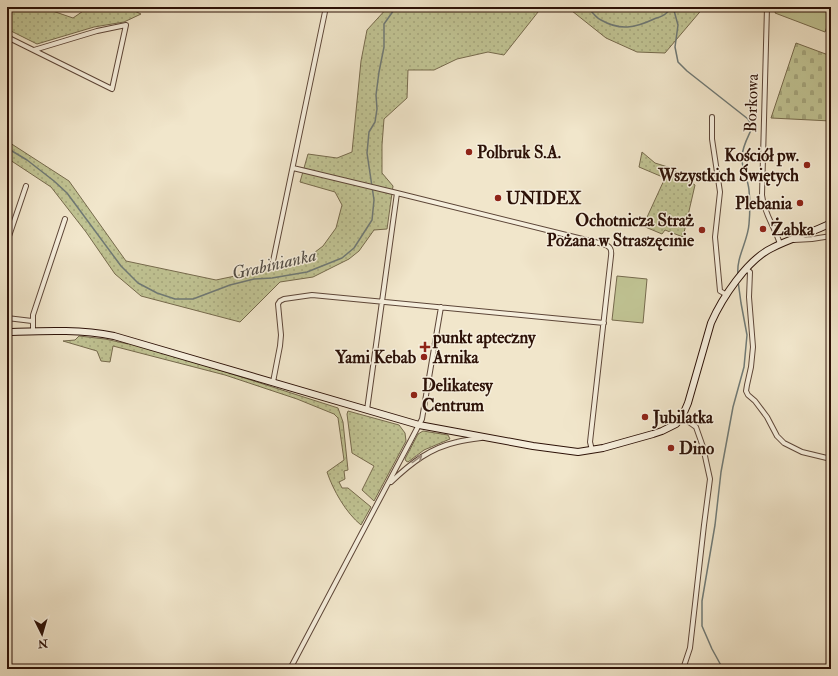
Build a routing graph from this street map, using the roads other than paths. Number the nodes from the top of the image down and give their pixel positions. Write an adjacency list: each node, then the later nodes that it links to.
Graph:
1 (326, 7): 6 (street)
2 (768, 7): 14 (street, Borkowa)
3 (7, 37): 4 (street)
4 (34, 50): 4 (street)
5 (712, 117): 17 (street)
6 (293, 168): 8 (street); 15 (street)
7 (26, 186): 13 (street)
8 (396, 192): 18 (street); 22 (street)
9 (65, 219): 21 (street)
10 (831, 223): 12 (street)
11 (831, 236): 12 (street)
12 (791, 240): 14 (street)
13 (7, 242)
14 (780, 244): 16 (street)
15 (272, 266)
16 (744, 271): 17 (street); 31 (street)
17 (728, 294): 27 (street)
18 (382, 301): 19 (street); 25 (street); 26 (street)
19 (441, 307): 22 (street); 28 (street)
20 (7, 318): 21 (street)
21 (32, 321): 23 (street)
22 (604, 323): 30 (street)
23 (32, 331): 24 (street); 25 (street)
24 (7, 332)
25 (273, 382): 26 (street)
26 (367, 410): 28 (street)
27 (682, 417): 30 (street); 34 (street)
28 (419, 425): 29 (street); 32 (street)
29 (484, 437): 30 (street); 32 (street, one-way to 29)
30 (592, 450)
31 (831, 459)
32 (388, 485): 33 (street)
33 (290, 669)
34 (683, 669)

